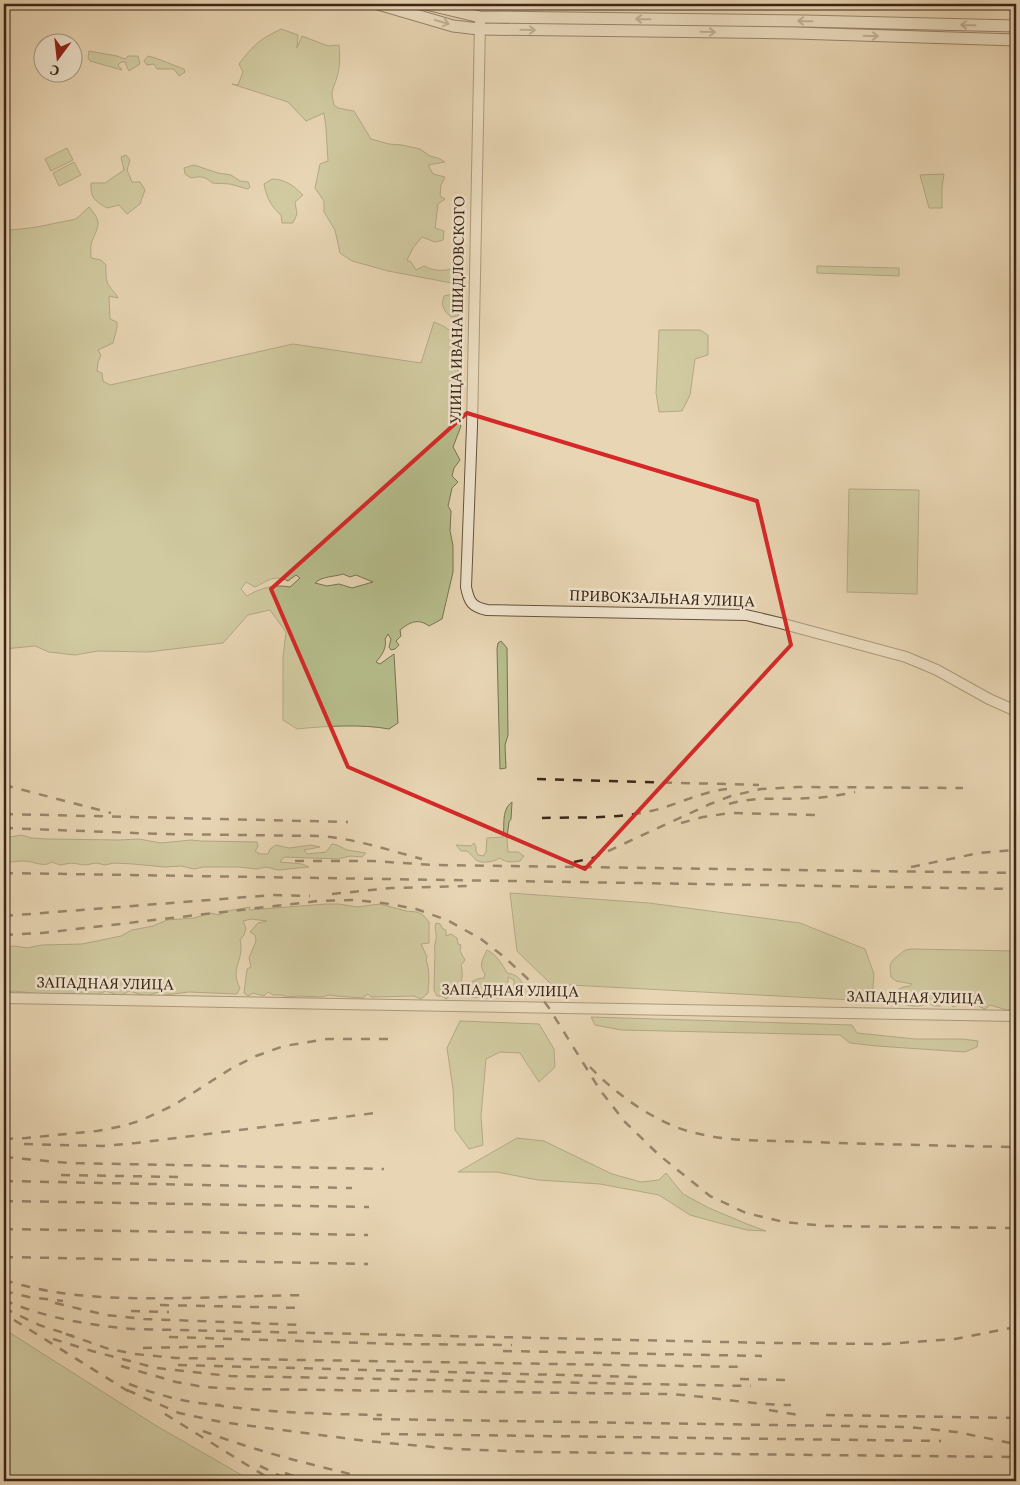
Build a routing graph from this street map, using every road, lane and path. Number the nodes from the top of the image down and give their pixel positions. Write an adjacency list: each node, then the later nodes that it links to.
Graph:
1 (378, 4): 5 (main road, one-way to 5)
2 (426, 4): 3 (main road)
3 (480, 17): 4 (main road, one-way to 3); 5 (street, УЛИЦА ИВАНА ШИДЛОВСКОГО)
4 (1016, 26)
5 (479, 30): 6 (main road, one-way to 6); 7 (street, УЛИЦА ИВАНА ШИДЛОВСКОГО)
6 (1016, 40)
7 (471, 603): 8 (street, ПРИВОКЗАЛЬНАЯ УЛИЦА)
8 (1016, 711)
9 (4, 998): 10 (street, ЗАПАДНАЯ УЛИЦА)
10 (1016, 1016)

